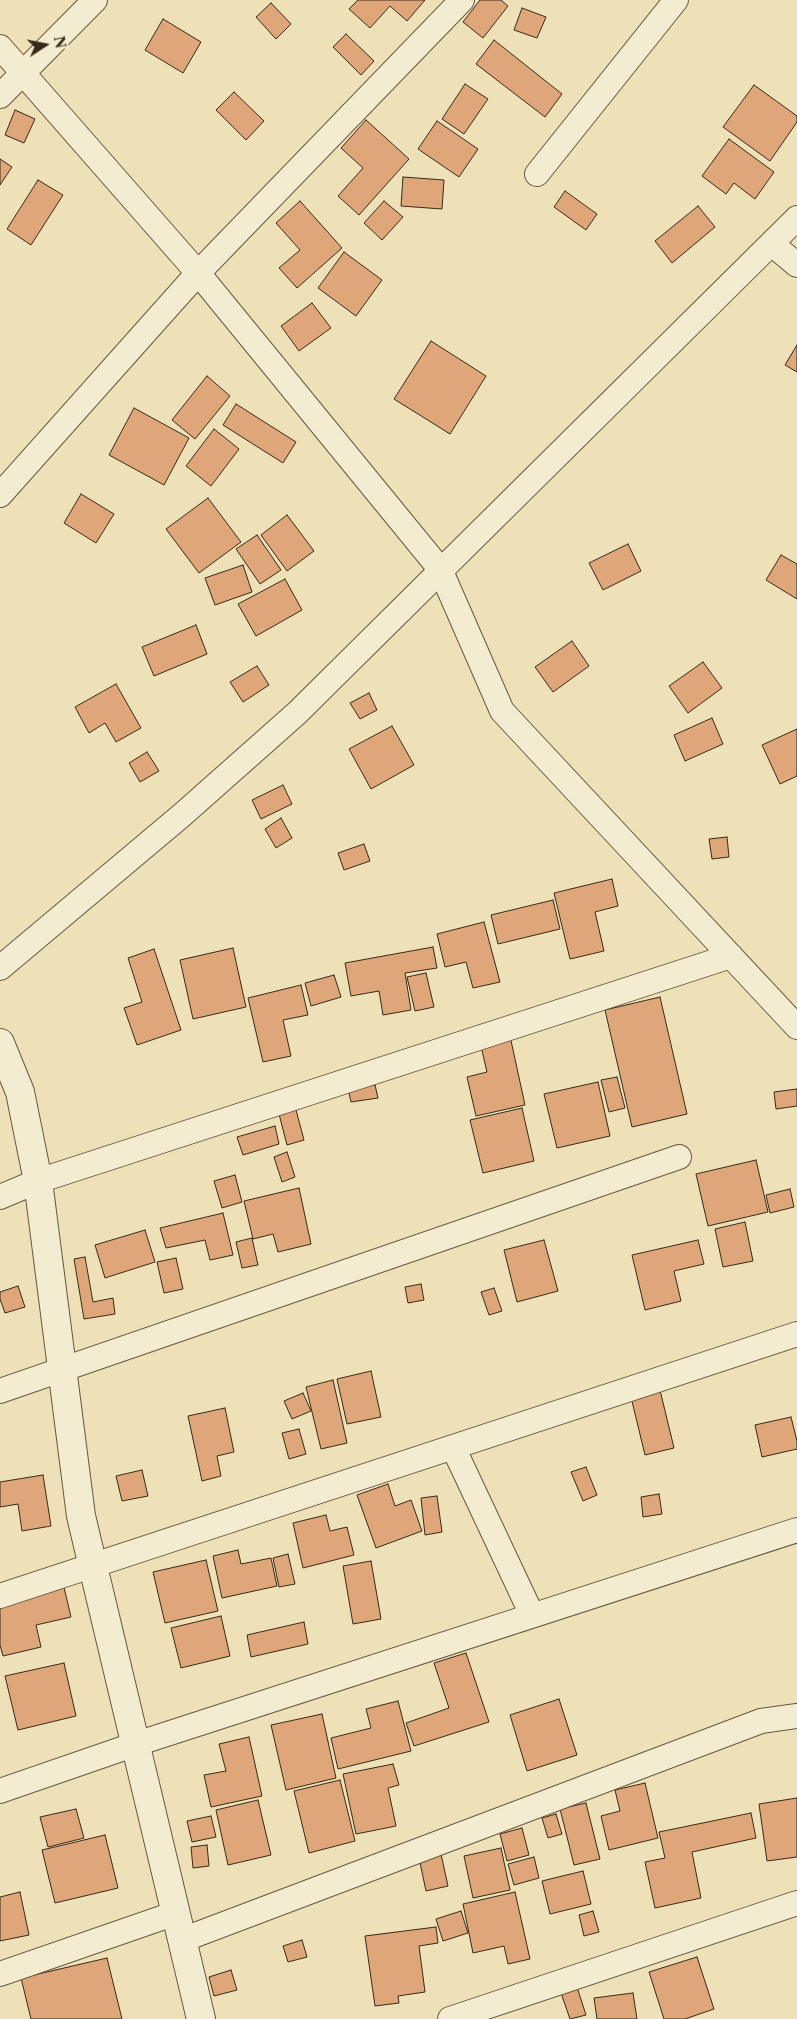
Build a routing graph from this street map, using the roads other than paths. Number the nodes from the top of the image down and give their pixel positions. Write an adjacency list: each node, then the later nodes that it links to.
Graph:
1 (95, 0): 5 (street)
2 (462, 0): 11 (street)
3 (676, 0): 7 (street)
4 (0, 48): 5 (street)
5 (22, 74): 6 (street); 11 (street)
6 (0, 96)
7 (537, 174)
8 (797, 218): 9 (street)
9 (772, 244): 10 (street); 13 (street)
10 (797, 265)
11 (198, 273): 12 (street); 13 (street)
12 (0, 495)
13 (440, 570): 14 (street); 15 (street)
14 (730, 956): 16 (street); 19 (street)
15 (0, 968)
16 (797, 1027)
17 (0, 1043): 19 (street)
18 (679, 1156): 22 (street)
19 (38, 1181): 20 (street); 22 (street)
20 (0, 1197)
21 (797, 1334): 24 (street)
22 (62, 1368): 23 (street); 26 (street)
23 (0, 1391)
24 (453, 1447): 26 (street); 28 (street)
25 (797, 1530): 28 (street)
26 (93, 1565): 27 (street); 30 (street)
27 (0, 1596)
28 (532, 1615): 30 (street)
29 (797, 1716): 34 (street)
30 (136, 1744): 31 (street); 33 (street)
31 (0, 1791)
32 (797, 1903): 37 (street)
33 (176, 1913): 34 (street); 35 (street)
34 (182, 1940): 36 (street)
35 (0, 1974)
36 (201, 2019)
37 (450, 2019)

